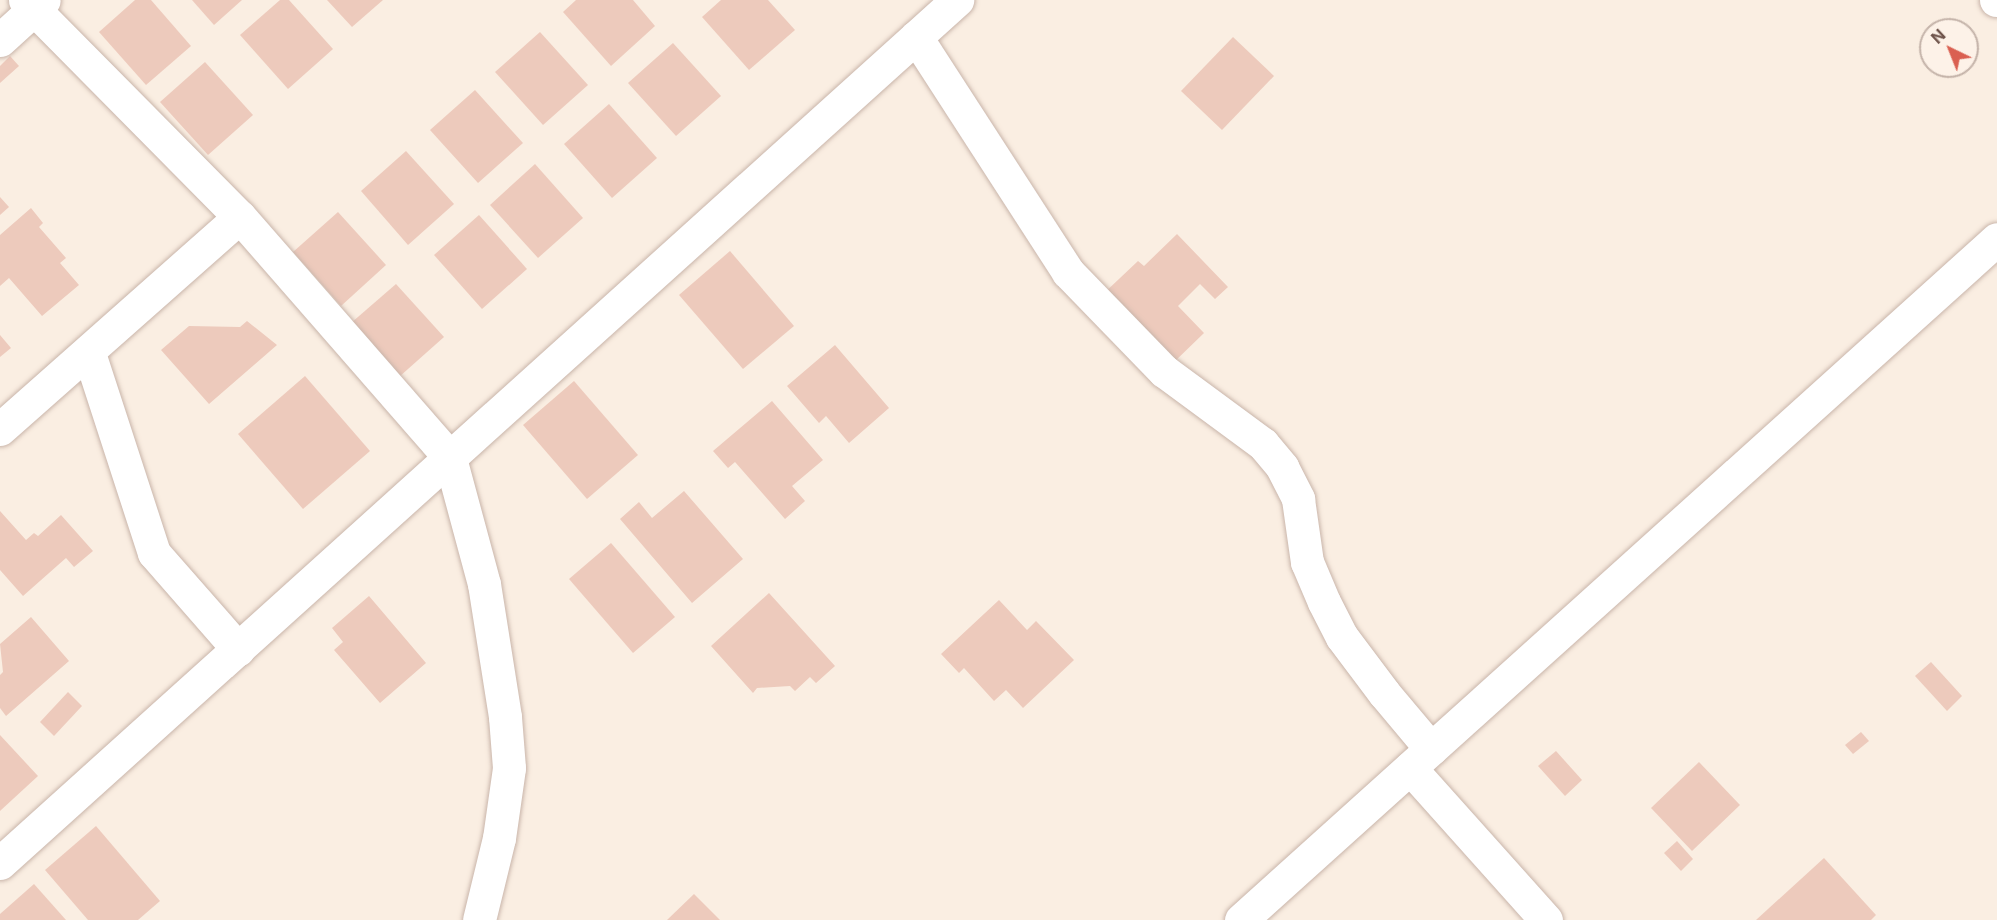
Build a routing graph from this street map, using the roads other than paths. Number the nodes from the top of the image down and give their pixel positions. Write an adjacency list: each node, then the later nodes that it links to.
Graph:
1 (957, 0): 3 (street)
2 (34, 3): 4 (street); 5 (street)
3 (916, 37): 9 (street); 11 (street)
4 (0, 40)
5 (240, 217): 7 (street); 9 (street)
6 (1997, 239): 11 (street)
7 (89, 353): 8 (street); 10 (street)
8 (0, 429)
9 (450, 458): 10 (street); 13 (street)
10 (238, 649): 12 (street)
11 (1421, 758): 14 (street); 15 (street)
12 (0, 863)
13 (479, 920)
14 (1241, 920)
15 (1546, 920)

